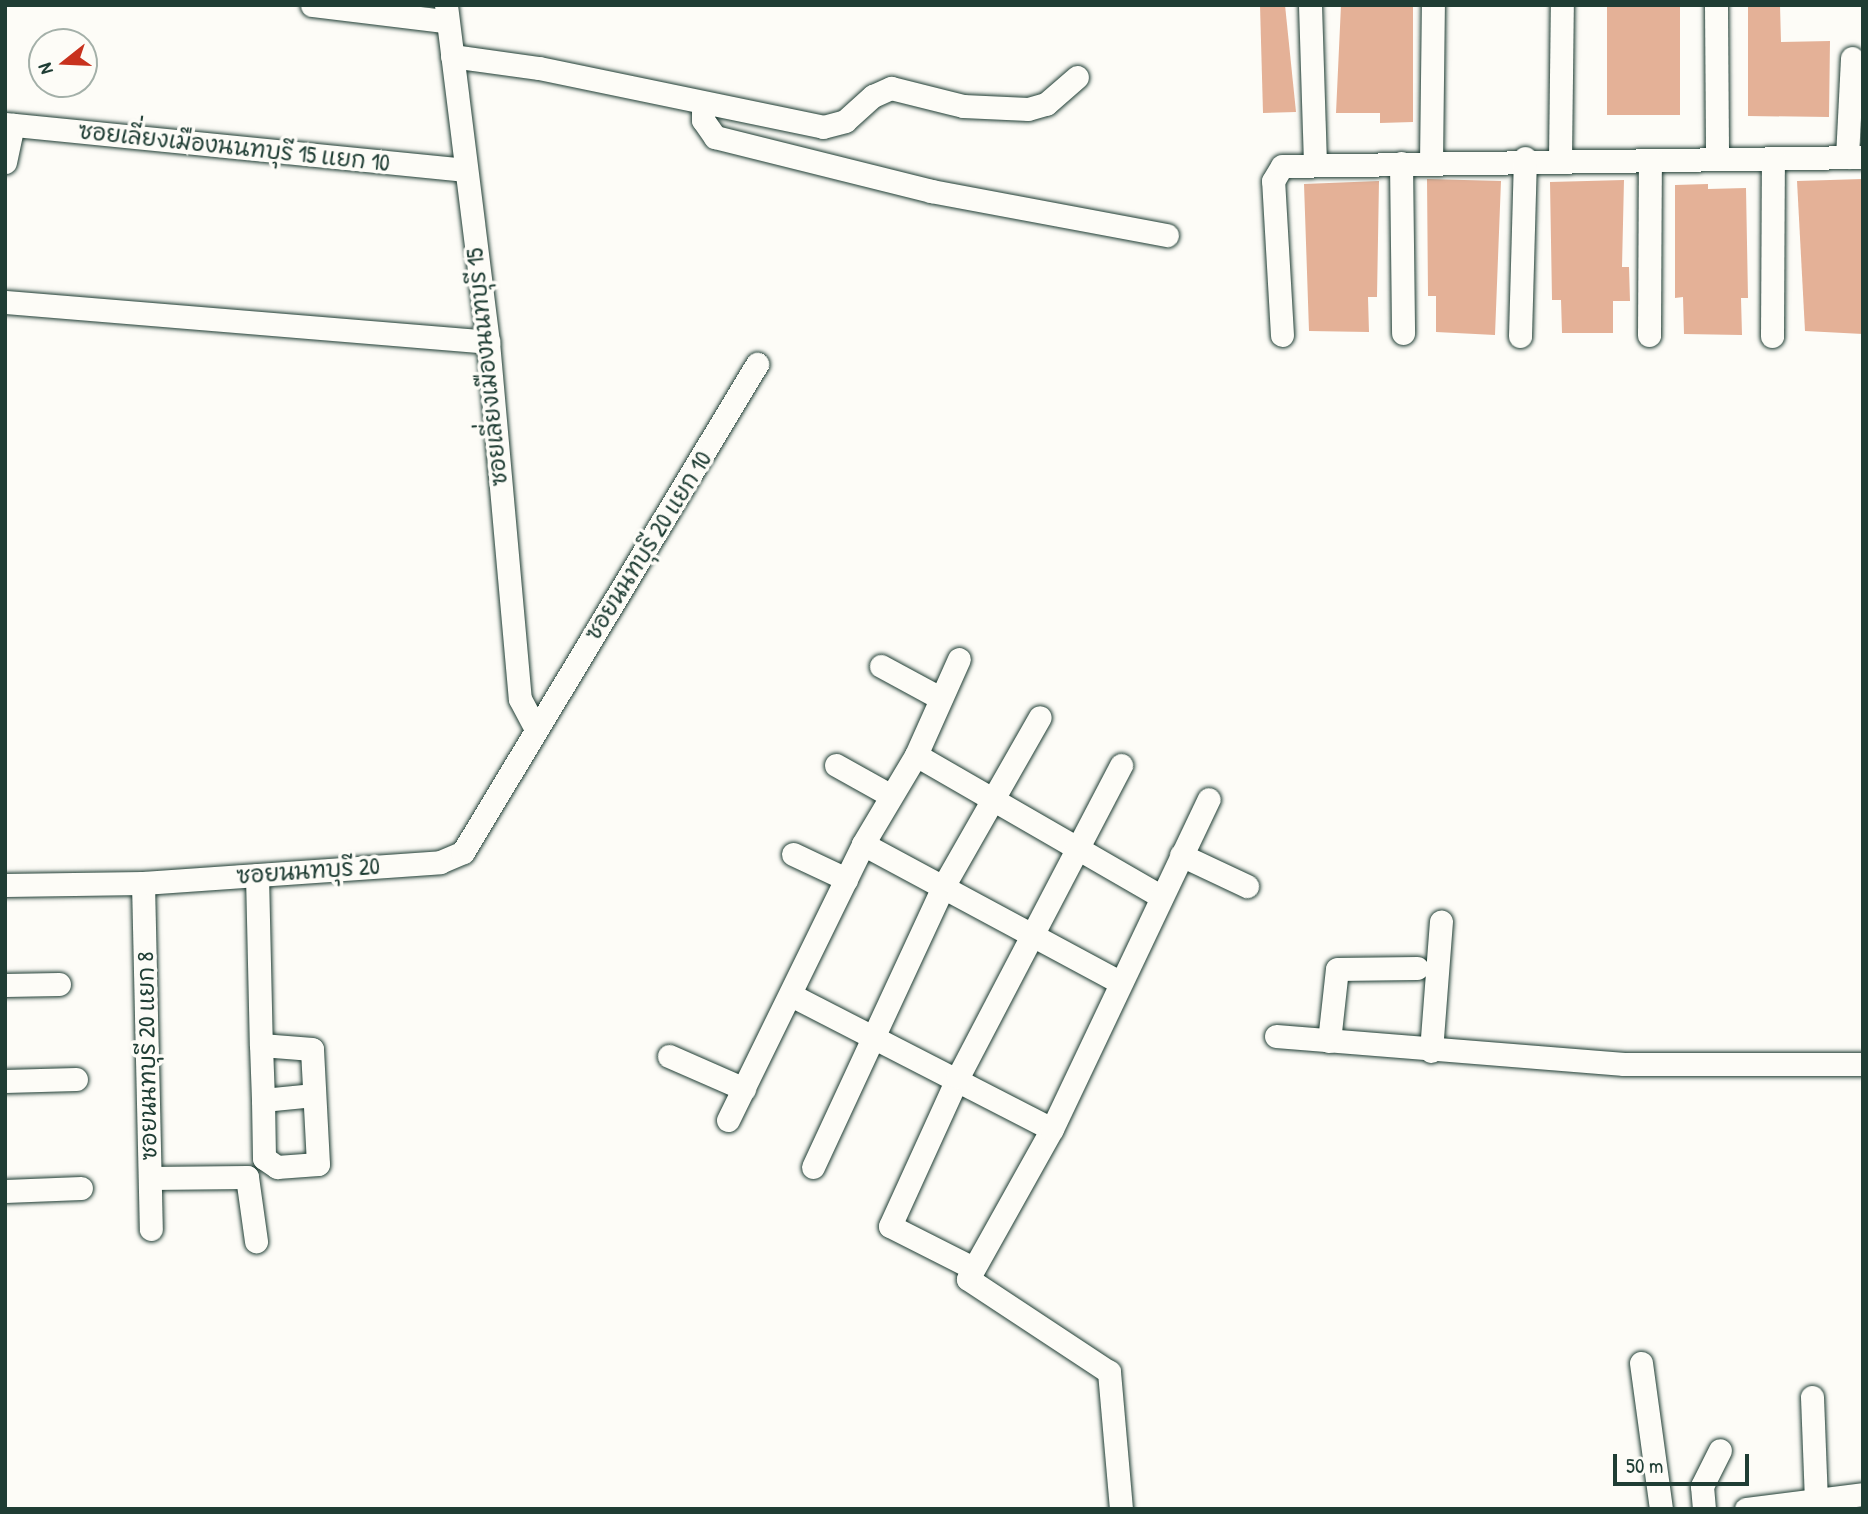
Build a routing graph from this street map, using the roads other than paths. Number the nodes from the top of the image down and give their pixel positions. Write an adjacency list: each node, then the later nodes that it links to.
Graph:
1 (312, 5): 6 (street)
2 (1310, 5): 19 (street)
3 (1433, 5): 20 (street)
4 (1562, 5): 14 (street)
5 (1716, 5): 15 (street)
6 (446, 13): 7 (street, ซอยเลี่ยงเมืองนนทบุรี 15)
7 (452, 56): 10 (street); 22 (street, ซอยเลี่ยงเมืองนนทบุรี 15)
8 (1852, 58): 12 (street)
9 (1077, 77): 10 (street)
10 (703, 106): 23 (street)
11 (9, 124): 18 (street); 22 (street, ซอยเลี่ยงเมืองนนทบุรี 15 แยก 10)
12 (1855, 157): 16 (street)
13 (1525, 158): 14 (street); 20 (street); 28 (street)
14 (1560, 158): 17 (street)
15 (1717, 158): 16 (street); 17 (street)
16 (1773, 158): 29 (street)
17 (1650, 160): 27 (street)
18 (5, 162)
19 (1315, 162): 21 (street); 26 (street)
20 (1431, 162): 21 (street)
21 (1401, 163): 25 (street)
22 (464, 170): 30 (street, ซอยเลี่ยงเมืองนนทบุรี 15)
23 (1167, 235)
24 (5, 302): 30 (street)
25 (1403, 333)
26 (1282, 335)
27 (1649, 335)
28 (1521, 337)
29 (1772, 337)
30 (488, 342): 36 (street, ซอยเลี่ยงเมืองนนทบุรี 15)
31 (757, 364): 36 (street, ซอยนนทบุรี 20 แยก 10)
32 (960, 659): 34 (street)
33 (881, 666): 34 (street)
34 (940, 698): 37 (street)
35 (1040, 717): 42 (street)
36 (535, 727): 47 (street, ซอยนนทบุรี 20)
37 (916, 755): 40 (street); 42 (street)
38 (836, 765): 40 (street)
39 (1121, 765): 44 (street)
40 (888, 794): 43 (street)
41 (1209, 799): 46 (street)
42 (996, 802): 44 (street); 51 (street)
43 (863, 844): 48 (street); 51 (street)
44 (1073, 850): 53 (street); 55 (street)
45 (793, 853): 48 (street)
46 (1181, 855): 52 (street); 53 (street)
47 (257, 875): 49 (street, ซอยนนทบุรี 20); 64 (street)
48 (846, 879): 60 (street)
49 (143, 883): 50 (street, ซอยนนทบุรี 20); 77 (street, ซอยนนทบุรี 20 แยก 8)
50 (5, 885)
51 (944, 885): 55 (street); 61 (street)
52 (1247, 886)
53 (1160, 896): 57 (street)
54 (1441, 920): 65 (street)
55 (1030, 939): 57 (street); 68 (street)
56 (1416, 968): 63 (street)
57 (1119, 982): 75 (street)
58 (59, 984): 59 (street)
59 (5, 985)
60 (791, 995): 61 (street); 71 (street)
61 (872, 1035): 68 (street); 76 (street)
62 (1276, 1036): 63 (street)
63 (1329, 1041): 65 (street)
64 (261, 1045): 72 (street); 73 (street)
65 (1431, 1051): 67 (street)
66 (669, 1056): 71 (street)
67 (1863, 1064)
68 (958, 1077): 75 (street); 82 (street)
69 (76, 1079): 70 (street)
70 (5, 1081)
71 (744, 1089): 74 (street)
72 (314, 1096): 73 (street); 73 (street)
73 (263, 1100)
74 (728, 1120)
75 (1052, 1129): 82 (street)
76 (813, 1167)
77 (150, 1178): 80 (street, ซอยนนทบุรี 20 แยก 8); 81 (street)
78 (81, 1188): 79 (street)
79 (5, 1191)
80 (151, 1229)
81 (256, 1241)
82 (973, 1268): 88 (street)
83 (1640, 1363): 89 (street)
84 (1812, 1397): 87 (street)
85 (1720, 1450): 90 (street)
86 (1863, 1494): 87 (street)
87 (1816, 1499): 91 (street)
88 (1121, 1509)
89 (1661, 1509)
90 (1704, 1509)
91 (1746, 1509)

